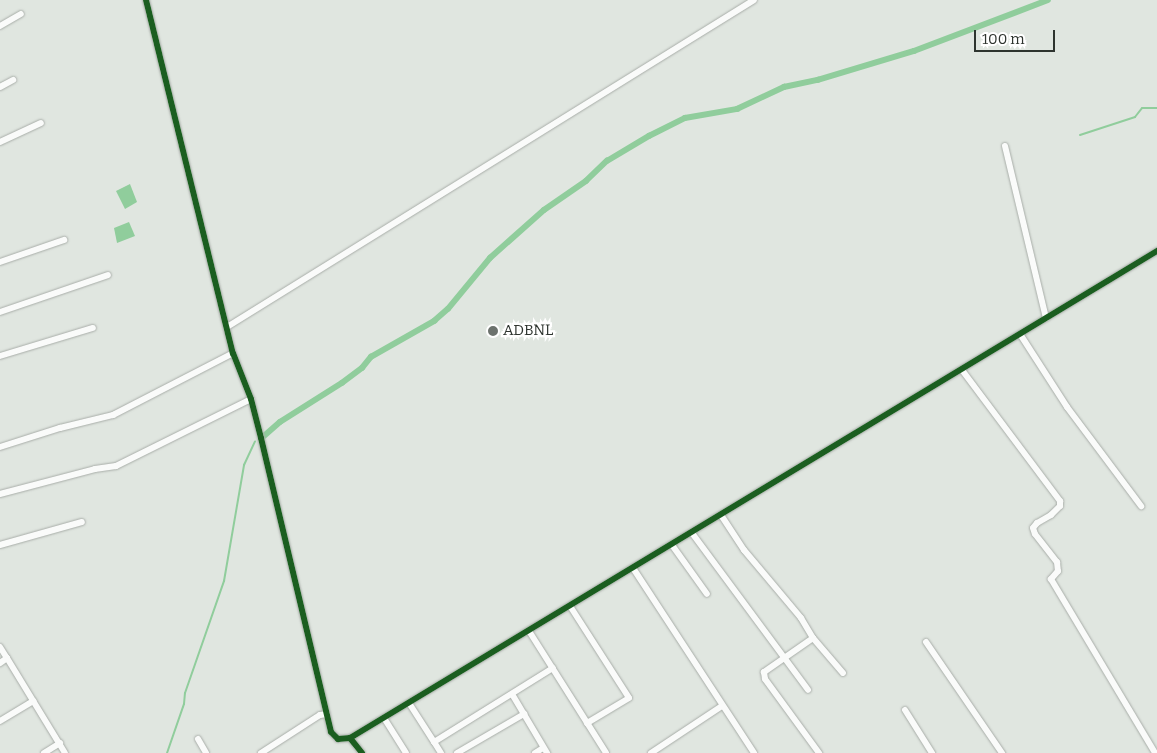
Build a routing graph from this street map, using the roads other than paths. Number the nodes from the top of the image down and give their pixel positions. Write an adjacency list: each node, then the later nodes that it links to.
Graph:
1 (146, 0): 16 (street)
2 (754, 0): 16 (street)
3 (21, 14): 4 (street)
4 (0, 26)
5 (13, 80): 6 (street)
6 (0, 87)
7 (40, 123): 8 (street)
8 (0, 142)
9 (1005, 146): 15 (street)
10 (64, 240): 12 (street)
11 (1157, 252): 15 (street)
12 (0, 262)
13 (108, 275): 14 (street)
14 (0, 312)
15 (1046, 318): 18 (street)
16 (228, 327): 19 (street)
17 (93, 328): 20 (street)
18 (1020, 334): 21 (street); 25 (street)
19 (233, 352): 22 (street); 23 (street)
20 (0, 356)
21 (962, 370): 26 (street); 74 (street)
22 (251, 399): 24 (street); 49 (street)
23 (0, 447)
24 (0, 494)
25 (1141, 506)
26 (721, 516): 28 (street); 35 (street)
27 (82, 522): 29 (street)
28 (692, 533): 30 (street); 38 (street)
29 (0, 545)
30 (672, 545): 31 (street); 32 (street)
31 (633, 568): 33 (street); 47 (street)
32 (707, 594)
33 (570, 606): 34 (street); 53 (street)
34 (529, 630): 41 (street); 46 (street)
35 (814, 638): 38 (street); 42 (street)
36 (926, 642): 73 (street)
37 (0, 647): 39 (street)
38 (784, 657): 43 (street); 71 (street)
39 (7, 658): 40 (street); 45 (street)
40 (0, 662)
41 (553, 668): 44 (street); 53 (street)
42 (843, 673)
43 (808, 690)
44 (512, 694): 50 (street); 56 (street)
45 (33, 701): 52 (street); 57 (street)
46 (409, 703): 51 (street); 56 (street)
47 (722, 706): 69 (street); 70 (street)
48 (905, 710): 72 (street)
49 (327, 714): 54 (street); 62 (street)
50 (524, 714): 58 (street); 66 (street)
51 (384, 718): 54 (street); 64 (street)
52 (0, 721)
53 (587, 723): 68 (street)
54 (350, 738): 63 (street)
55 (198, 739): 61 (street)
56 (434, 742): 65 (street)
57 (60, 743): 59 (street); 60 (street)
58 (545, 750): 67 (street)
59 (44, 753)
60 (66, 753)
61 (206, 753)
62 (261, 753)
63 (362, 753)
64 (406, 753)
65 (440, 753)
66 (457, 753)
67 (535, 753)
68 (606, 753)
69 (651, 753)
70 (754, 753)
71 (819, 753)
72 (932, 753)
73 (1002, 753)
74 (1155, 753)

